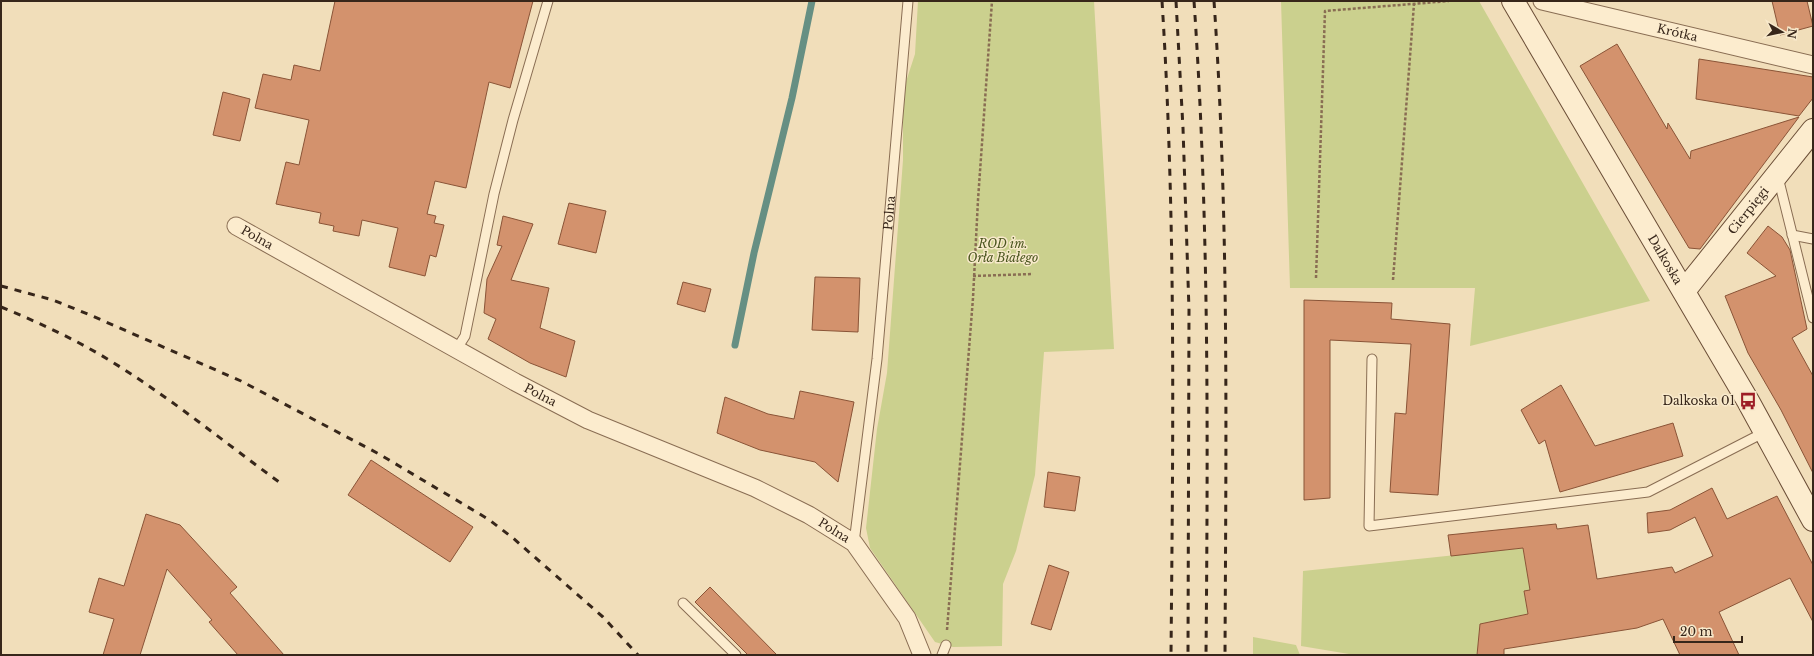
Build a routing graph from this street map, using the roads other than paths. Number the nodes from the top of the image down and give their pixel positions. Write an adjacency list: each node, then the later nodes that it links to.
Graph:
1 (548, 1): 13 (lane)
2 (908, 1): 17 (lane, Polna)
3 (1513, 1): 11 (street, Dalkoska)
4 (1542, 1): 5 (street, Krótka)
5 (1813, 65)
6 (1813, 130): 7 (street, Cierpięgi)
7 (1777, 174): 9 (lane); 11 (street, Cierpięgi)
8 (236, 226): 13 (street, Polna)
9 (1792, 235): 10 (lane); 12 (lane)
10 (1813, 239)
11 (1684, 291): 15 (street, Dalkoska)
12 (1813, 318)
13 (456, 350): 17 (street, Polna)
14 (1372, 359): 15 (lane)
15 (1765, 432): 16 (street, Dalkoska)
16 (1813, 520)
17 (854, 543): 21 (street, Polna)
18 (683, 603): 20 (lane)
19 (946, 645): 22 (lane)
20 (736, 655)
21 (922, 655)
22 (942, 655)

